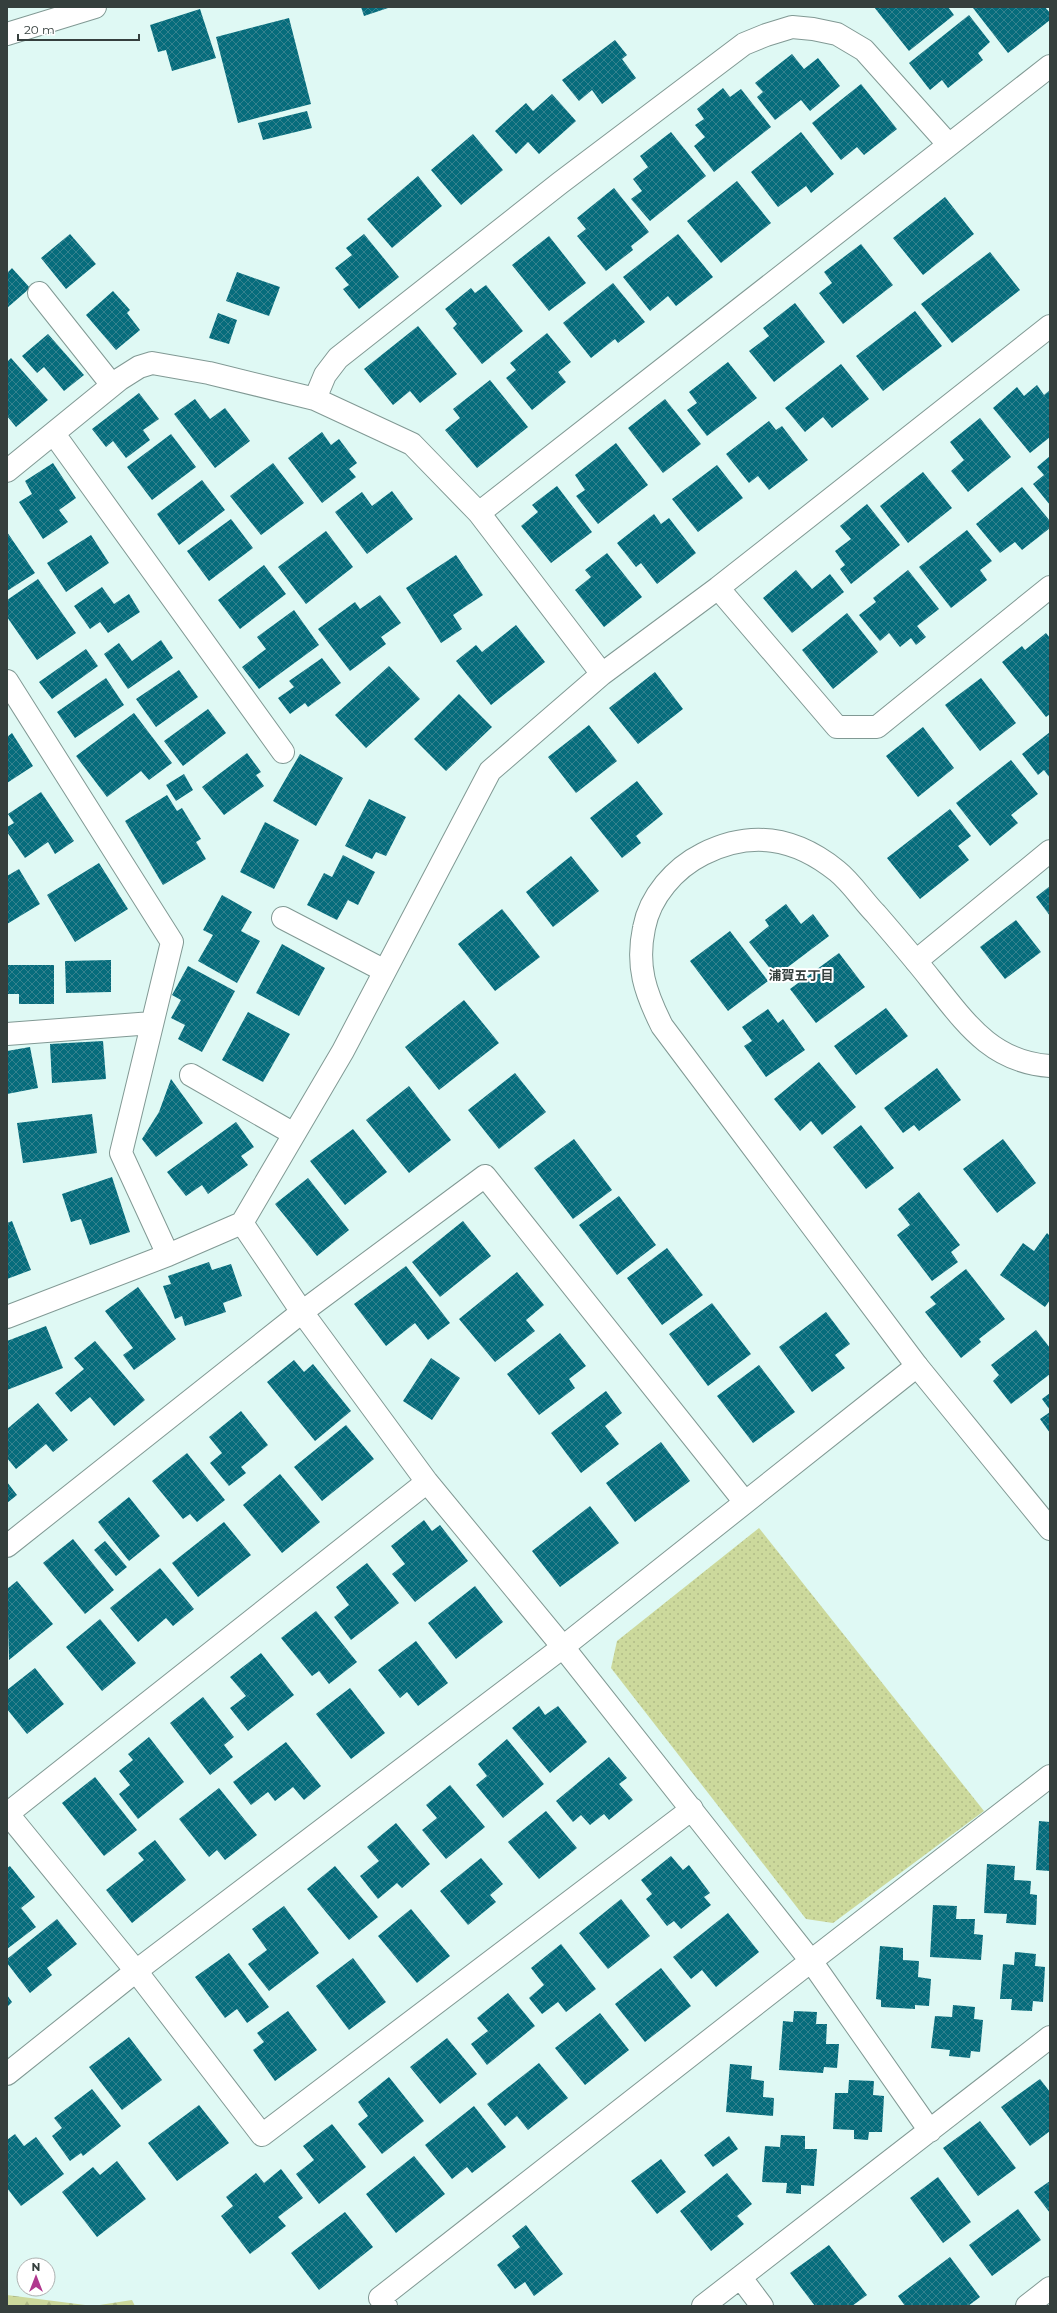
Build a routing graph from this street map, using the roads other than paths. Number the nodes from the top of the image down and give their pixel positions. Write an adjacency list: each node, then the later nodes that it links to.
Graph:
1 (95, 7): 2 (street)
2 (7, 34)
3 (1050, 66): 4 (street)
4 (949, 146): 8 (street); 11 (street)
5 (40, 293): 7 (street)
6 (1050, 326): 13 (street)
7 (112, 385): 8 (street); 9 (street)
8 (315, 400): 11 (street)
9 (54, 434): 10 (street); 16 (street)
10 (7, 470)
11 (479, 513): 14 (street)
12 (1050, 587): 13 (street)
13 (718, 588): 14 (street)
14 (602, 674): 20 (street)
15 (7, 681): 21 (street)
16 (283, 752)
17 (1050, 851): 19 (street)
18 (283, 918): 20 (street)
19 (916, 961): 23 (street); 30 (street)
20 (385, 971): 25 (street)
21 (152, 1023): 22 (street); 27 (street)
22 (7, 1034)
23 (1050, 1066)
24 (191, 1075): 25 (street)
25 (294, 1134): 26 (street)
26 (242, 1223): 27 (street); 28 (street)
27 (168, 1255): 29 (street)
28 (302, 1312): 31 (street); 32 (street); 34 (street)
29 (7, 1317)
30 (917, 1366): 32 (street); 33 (street)
31 (427, 1482): 35 (street); 38 (street)
32 (744, 1502): 35 (street)
33 (1050, 1529)
34 (7, 1546)
35 (563, 1647): 37 (street); 40 (street)
36 (1050, 1776): 39 (street)
37 (692, 1809): 39 (street); 40 (street)
38 (7, 1813): 40 (street)
39 (811, 1961): 43 (street); 46 (street)
40 (136, 1971): 42 (street)
41 (1050, 2037): 43 (street)
42 (7, 2074)
43 (930, 2131): 44 (street)
44 (741, 2278): 47 (street); 48 (street)
45 (1050, 2288): 49 (street)
46 (386, 2306)
47 (703, 2306)
48 (762, 2306)
49 (1027, 2306)

